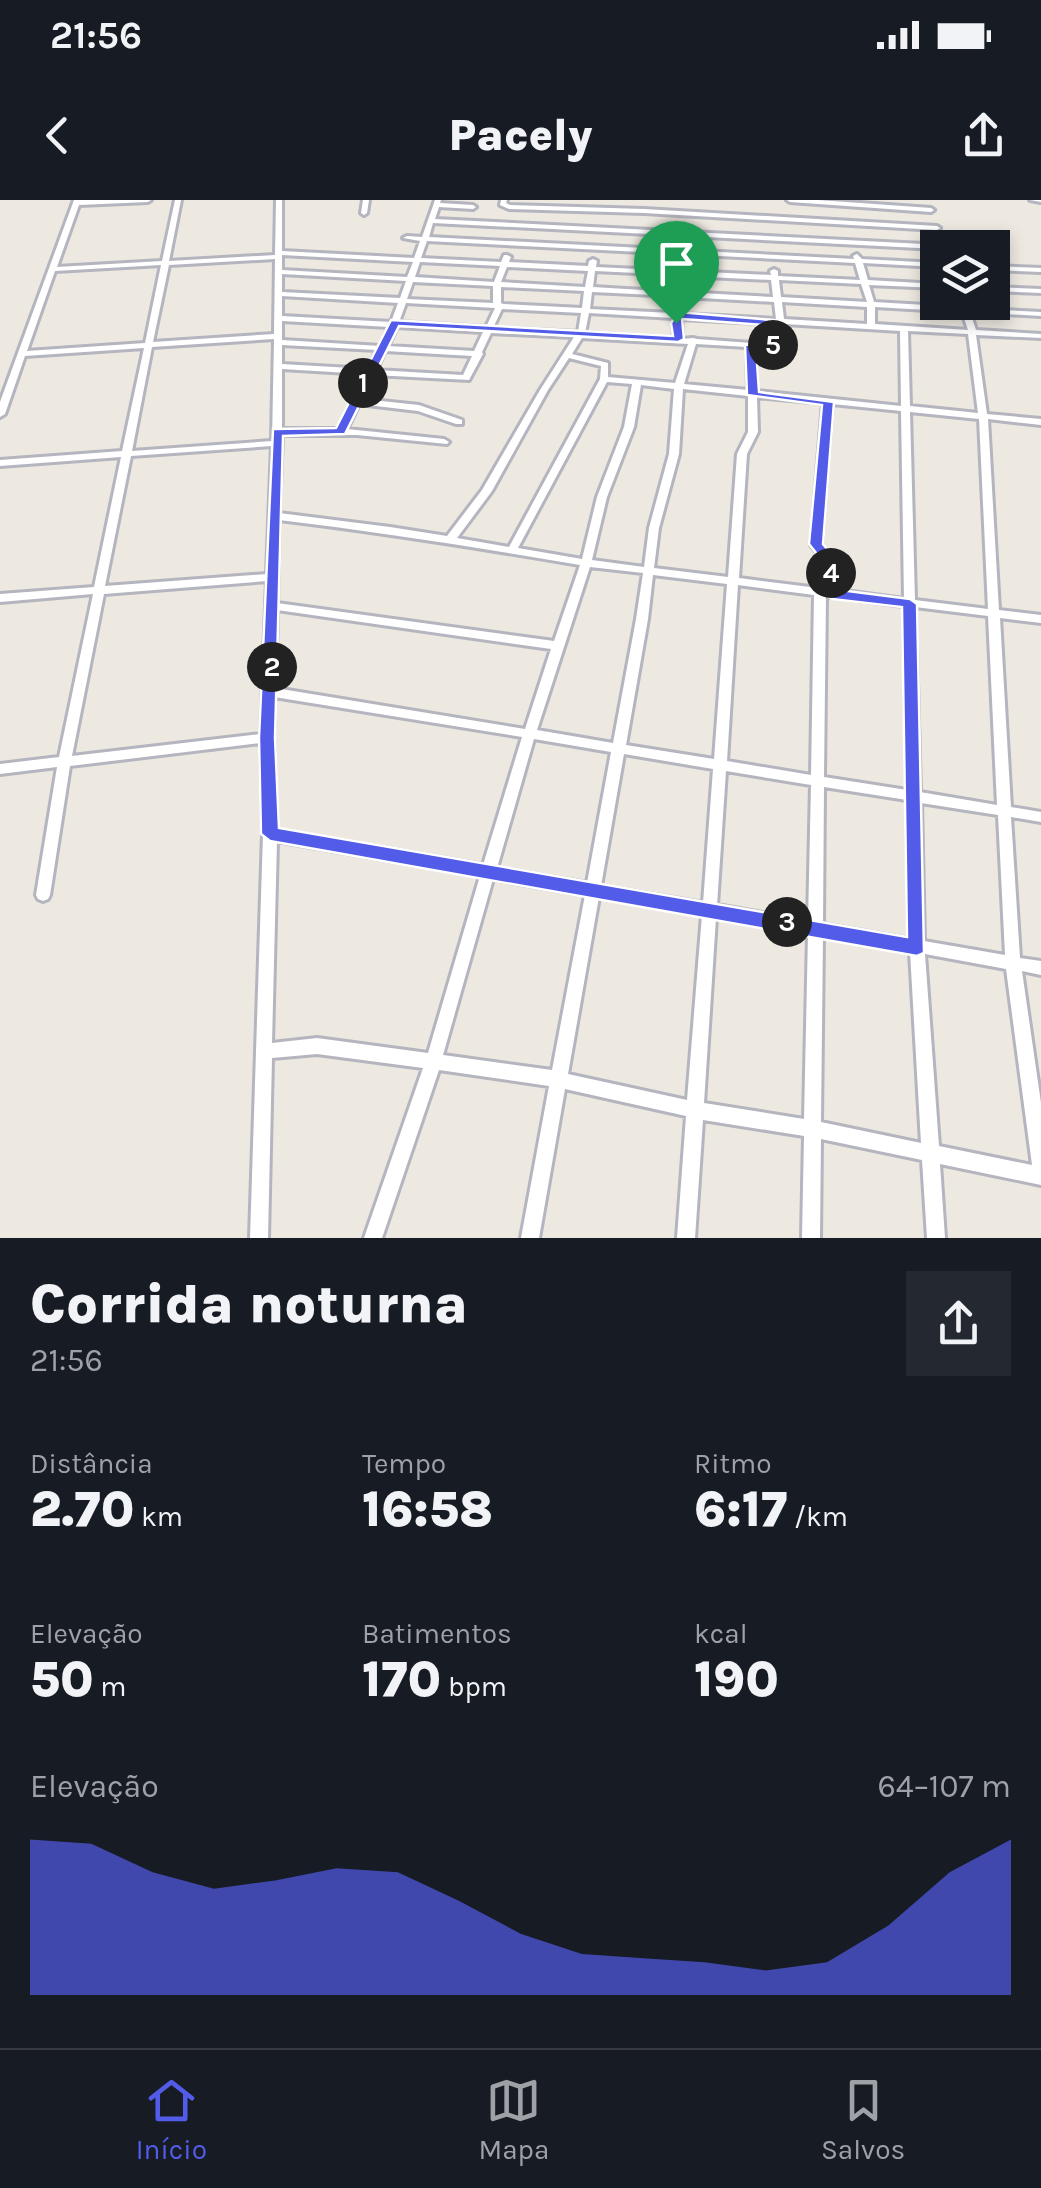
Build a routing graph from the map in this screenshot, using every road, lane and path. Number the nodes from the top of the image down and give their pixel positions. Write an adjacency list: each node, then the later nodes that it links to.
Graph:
1 (148, 200): 12 (street)
2 (178, 200): 41 (street)
3 (280, 200): 36 (street)
4 (366, 200): 19 (street)
5 (504, 200): 17 (street)
6 (686, 200): 20 (street)
7 (764, 200): 21 (street)
8 (790, 200): 14 (street)
9 (928, 200): 18 (street)
10 (1033, 200): 11 (street)
11 (1041, 200)
12 (77, 202): 45 (street)
13 (437, 202): 16 (street); 22 (street)
14 (844, 202): 18 (street); 23 (street)
15 (604, 205): 17 (street); 20 (street); 25 (street)
16 (474, 206)
17 (523, 207): 24 (street)
18 (932, 210): 26 (street)
19 (364, 213)
20 (684, 213): 21 (street); 27 (street)
21 (764, 218): 23 (street); 28 (street)
22 (430, 221): 24 (street); 30 (street)
23 (850, 223): 26 (street); 31 (street)
24 (518, 224): 25 (street); 32 (street)
25 (600, 228): 27 (street); 34 (street)
26 (937, 228)
27 (684, 232): 28 (street); 35 (street)
28 (765, 236): 31 (street); 37 (street)
29 (407, 238): 30 (street)
30 (425, 239): 32 (street); 38 (street)
31 (854, 242): 33 (street); 39 (street)
32 (512, 244): 34 (street); 40 (street)
33 (920, 246)
34 (596, 248): 35 (street); 43 (street)
35 (684, 252): 37 (street); 48 (street)
36 (279, 255): 38 (street); 41 (street); 47 (street)
37 (769, 256): 39 (street); 50 (street)
38 (420, 259): 40 (street); 49 (street)
39 (858, 261): 42 (street); 51 (street)
40 (504, 262): 43 (street); 52 (street)
41 (165, 264): 45 (street); 82 (street)
42 (920, 264)
43 (592, 267): 48 (street); 54 (street)
44 (1010, 269): 46 (street)
45 (52, 270): 84 (street)
46 (1041, 270)
47 (279, 272): 49 (street); 57 (street)
48 (682, 272): 50 (street); 58 (street)
49 (413, 277): 52 (street); 60 (street)
50 (776, 277): 51 (street); 59 (street)
51 (864, 282): 53 (street); 61 (street)
52 (497, 283): 54 (street); 62 (street)
53 (920, 285)
54 (589, 288): 58 (street); 64 (street)
55 (1010, 289): 56 (street)
56 (1041, 291)
57 (280, 294): 60 (street); 68 (street)
58 (680, 294): 59 (street); 67 (street)
59 (776, 299): 61 (street); 71 (street)
60 (403, 300): 62 (street); 70 (street)
61 (871, 304): 63 (street); 73 (street)
62 (500, 305): 64 (street); 72 (street)
63 (920, 305)
64 (588, 310): 67 (street); 75 (street)
65 (1010, 311): 66 (street)
66 (1041, 314)
67 (678, 316): 71 (street); 79 (street)
68 (280, 318): 70 (street); 78 (street)
69 (968, 320): 76 (street)
70 (395, 322): 72 (street); 83 (street)
71 (781, 323): 73 (street); 81 (street)
72 (490, 328): 75 (street); 85 (street)
73 (871, 328): 74 (street)
74 (904, 329): 76 (street); 95 (street)
75 (582, 332): 79 (street); 86 (street)
76 (972, 332): 77 (street); 97 (street)
77 (1041, 336)
78 (277, 339): 82 (street); 83 (street); 87 (street)
79 (678, 339): 80 (street)
80 (692, 340): 81 (street); 91 (street)
81 (751, 345): 92 (street)
82 (148, 346): 84 (street); 103 (street)
83 (381, 347): 85 (street); 88 (street)
84 (22, 354): 96 (street)
85 (480, 354): 88 (street)
86 (566, 355): 89 (street); 106 (street)
87 (278, 366): 88 (street); 101 (street)
88 (368, 372): 93 (street)
89 (604, 379): 90 (street); 107 (street)
90 (637, 382): 91 (street); 108 (street)
91 (680, 385): 92 (street); 109 (street)
92 (753, 395): 94 (street); 111 (street)
93 (356, 401): 98 (street); 100 (street)
94 (828, 402): 95 (street); 113 (street)
95 (904, 408): 97 (street); 115 (street)
96 (0, 414)
97 (983, 416): 99 (street); 117 (street)
98 (459, 422)
99 (1041, 422)
100 (340, 432): 101 (street); 102 (street)
101 (277, 437): 103 (street); 105 (street)
102 (444, 442)
103 (127, 454): 104 (street); 112 (street)
104 (0, 462)
105 (275, 516): 106 (street); 110 (street)
106 (450, 540): 107 (street)
107 (511, 552): 108 (street)
108 (586, 563): 109 (street); 119 (street)
109 (650, 571): 111 (street); 123 (street)
110 (273, 577): 112 (street); 116 (street)
111 (735, 583): 113 (street); 125 (street)
112 (99, 592): 114 (street); 124 (street)
113 (826, 593): 115 (street); 127 (street)
114 (0, 598)
115 (910, 604): 117 (street); 128 (street)
116 (273, 606): 119 (street); 120 (street)
117 (994, 613): 118 (street); 129 (street)
118 (1041, 619)
119 (560, 646): 121 (street)
120 (271, 692): 121 (street); 122 (street)
121 (528, 736): 123 (street); 132 (street)
122 (267, 738): 124 (street); 131 (street)
123 (617, 749): 125 (street); 133 (street)
124 (64, 763): 126 (street); 134 (street)
125 (722, 766): 127 (street); 135 (street)
126 (0, 770)
127 (816, 780): 128 (street); 136 (street)
128 (912, 797): 129 (street); 137 (street)
129 (1003, 810): 130 (street); 138 (street)
130 (1041, 817)
131 (270, 834): 132 (street); 140 (street)
132 (489, 870): 133 (street); 141 (street)
133 (592, 888): 135 (street); 142 (street)
134 (43, 895)
135 (710, 910): 136 (street); 143 (street)
136 (814, 926): 137 (street); 144 (street)
137 (917, 947): 138 (street); 145 (street)
138 (1013, 964): 139 (street); 146 (street)
139 (1041, 968)
140 (264, 1051): 141 (street); 148 (street)
141 (434, 1059): 142 (street); 149 (street)
142 (559, 1080): 143 (street); 150 (street)
143 (695, 1110): 144 (street); 151 (street)
144 (814, 1129): 145 (street); 152 (street)
145 (931, 1154): 147 (street); 153 (street)
146 (1041, 1165)
147 (1041, 1176)
148 (258, 1238)
149 (373, 1238)
150 (530, 1238)
151 (686, 1238)
152 (812, 1238)
153 (936, 1238)

